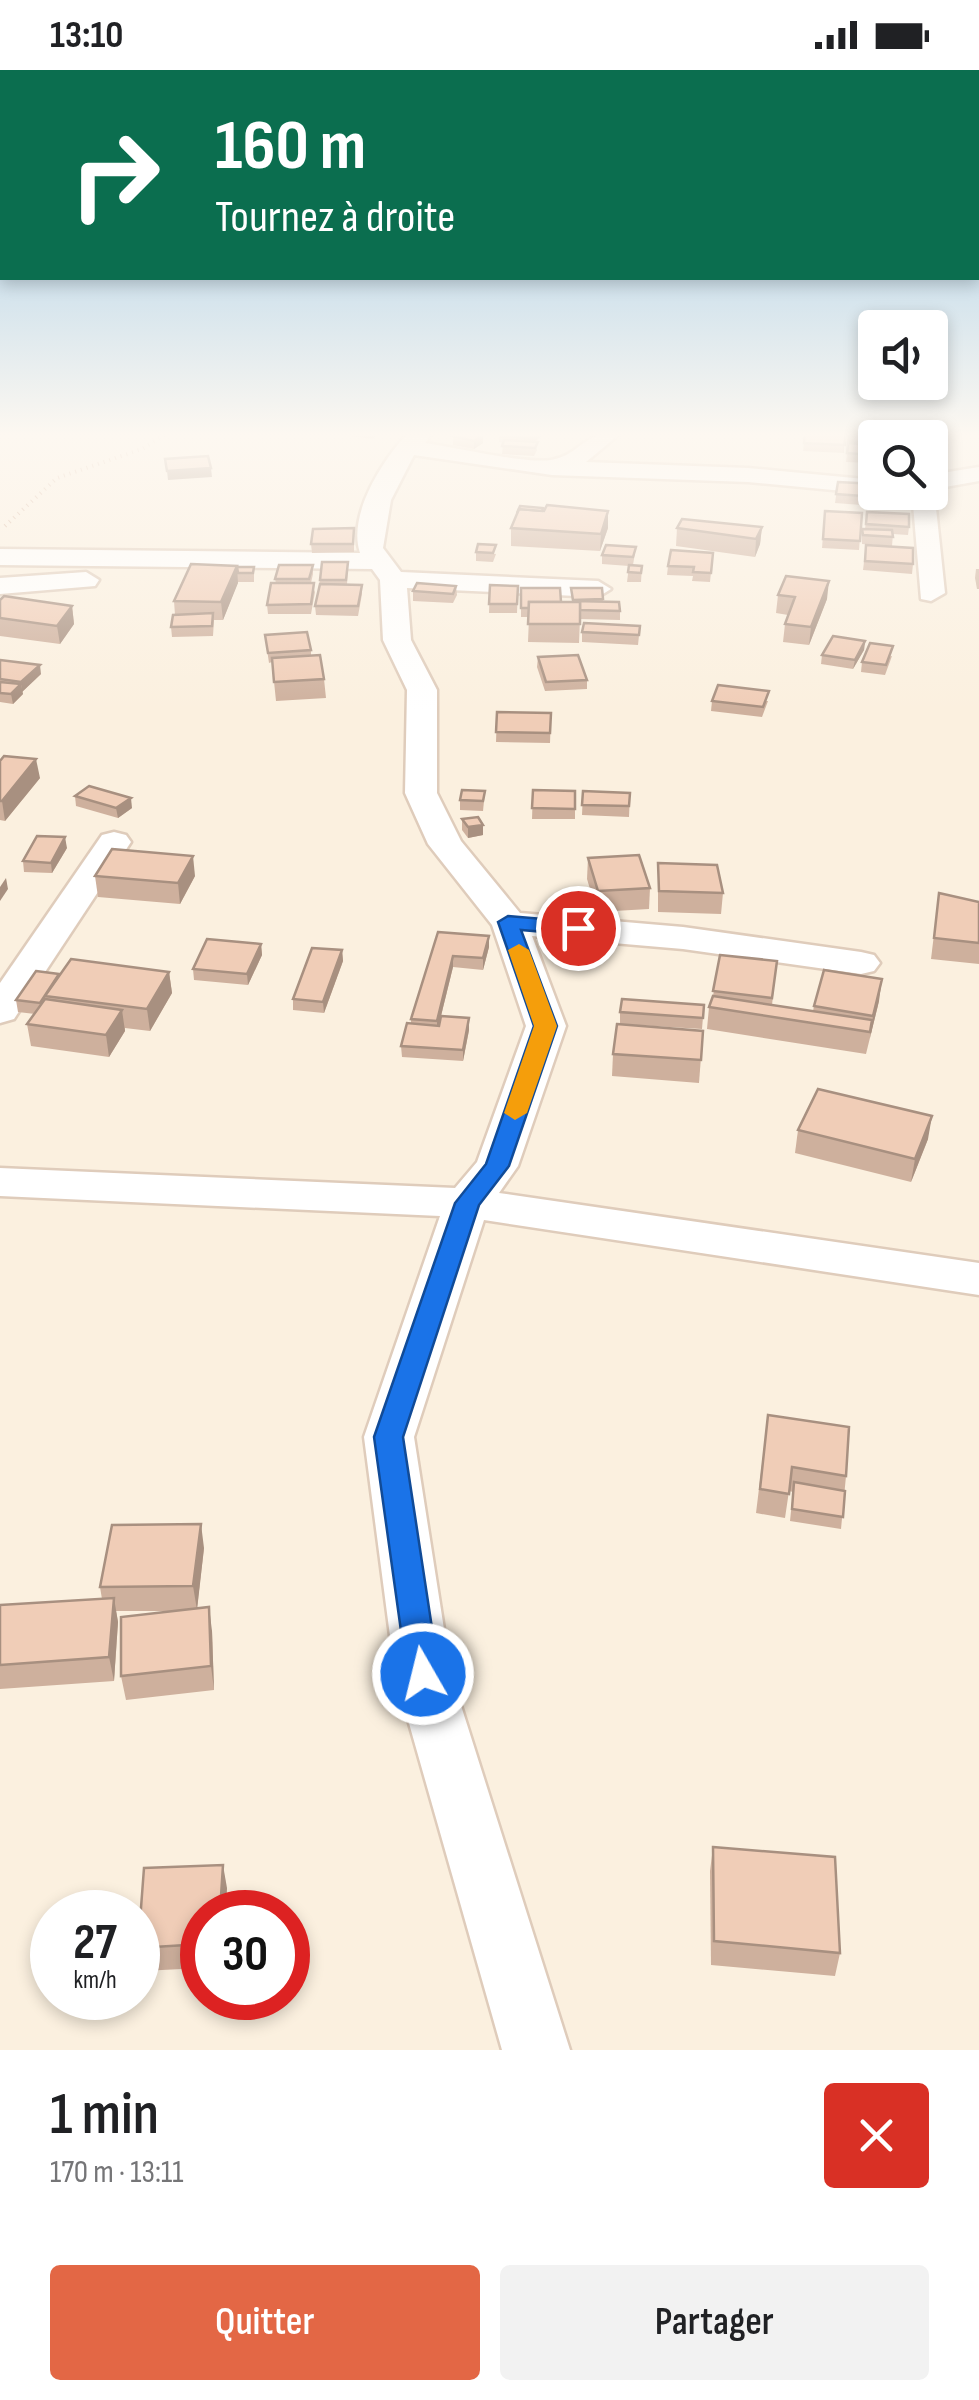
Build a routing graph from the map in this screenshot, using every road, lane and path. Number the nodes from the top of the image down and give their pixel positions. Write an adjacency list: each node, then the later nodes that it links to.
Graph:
1 (371, 524): 5 (street)
2 (926, 524): 8 (street)
3 (0, 557): 4 (street)
4 (331, 562): 5 (street); 6 (street)
5 (387, 570): 7 (street); 10 (street)
6 (0, 586)
7 (598, 588)
8 (931, 593)
9 (114, 842): 12 (street)
10 (508, 922): 11 (street); 14 (street)
11 (861, 963)
12 (0, 1011)
13 (0, 1182): 14 (street)
14 (468, 1203): 15 (street); 16 (street)
15 (979, 1278)
16 (536, 2050)

